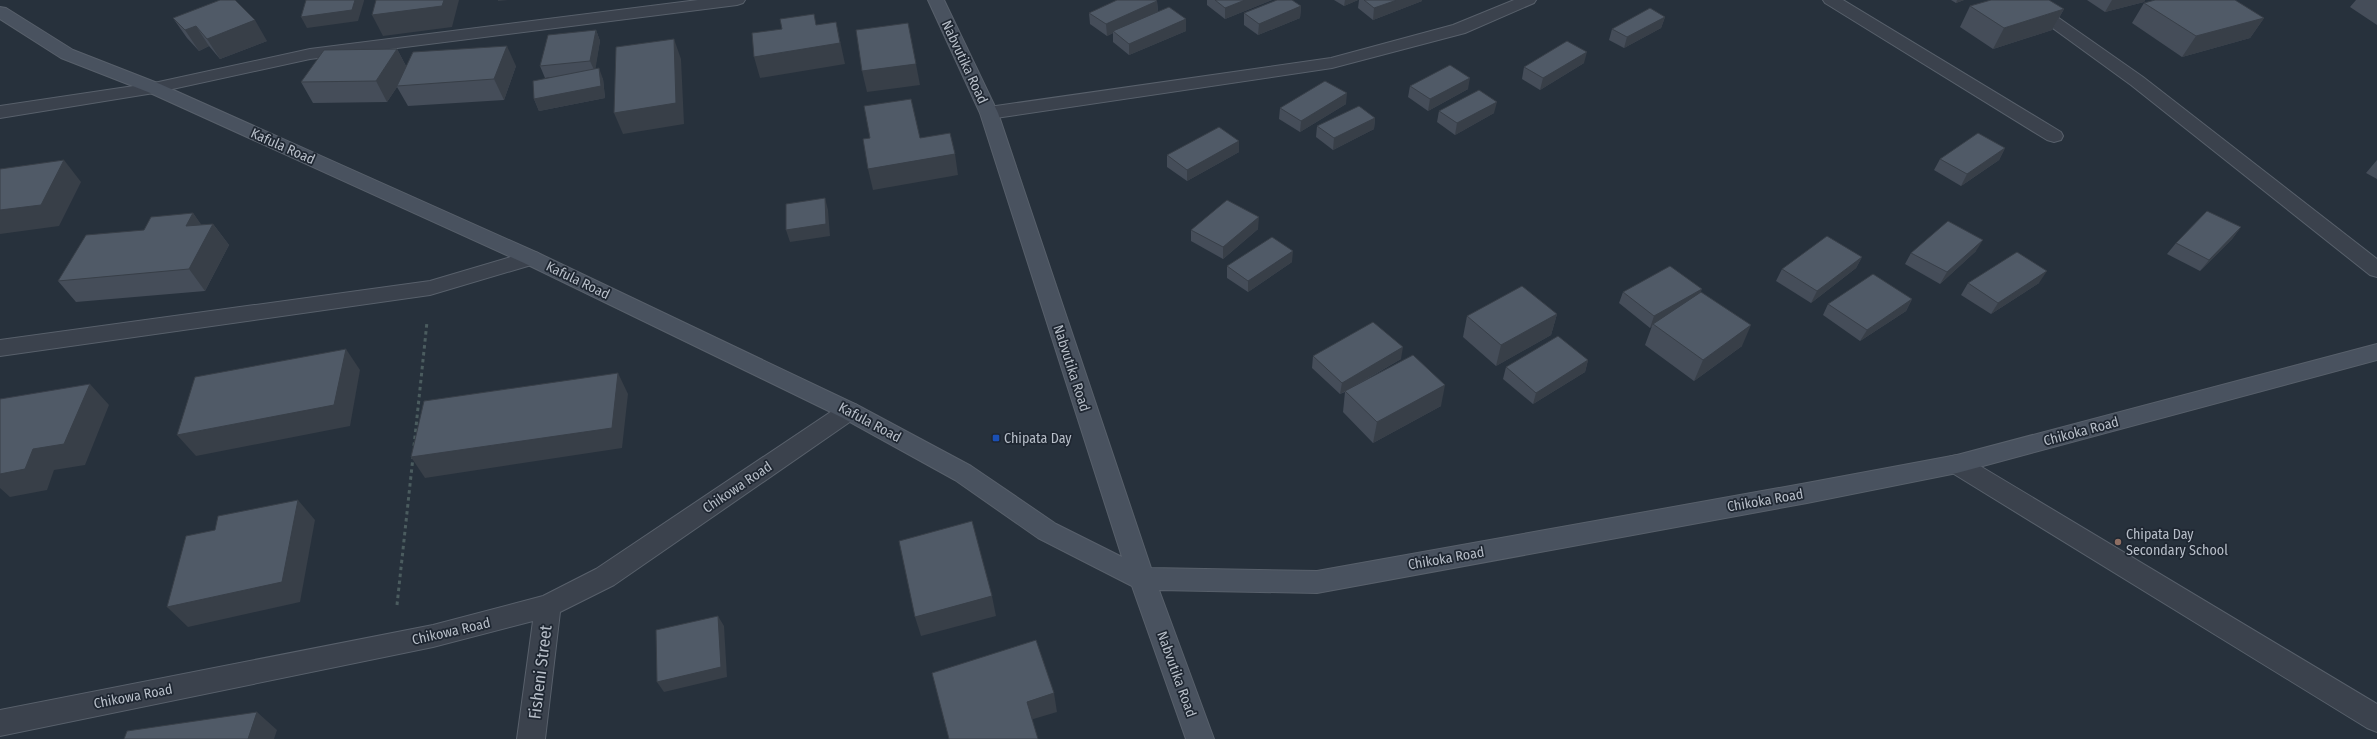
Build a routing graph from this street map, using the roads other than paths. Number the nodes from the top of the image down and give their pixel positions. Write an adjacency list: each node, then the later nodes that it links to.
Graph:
1 (737, 0): 7 (street)
2 (936, 0): 9 (street, Nabvutika Road)
3 (1528, 0): 9 (street)
4 (1831, 0): 10 (street)
5 (2022, 0): 12 (street)
6 (0, 12): 7 (street, Kafula Road)
7 (154, 88): 8 (street); 11 (street, Kafula Road)
8 (0, 112)
9 (989, 113): 17 (street, Nabvutika Road)
10 (2054, 136)
11 (531, 258): 13 (street); 15 (street, Kafula Road)
12 (2377, 270)
13 (0, 348)
14 (2377, 352): 16 (street, Chikoka Road)
15 (849, 411): 17 (street, Kafula Road); 18 (street, Chikowa Road)
16 (1956, 464): 17 (street, Chikoka Road); 19 (street)
17 (1142, 579): 22 (street, Nabvutika Road)
18 (548, 606): 20 (street, Chikowa Road); 21 (street, Fisheni Street)
19 (2377, 720)
20 (0, 723)
21 (531, 739)
22 (1200, 739)

